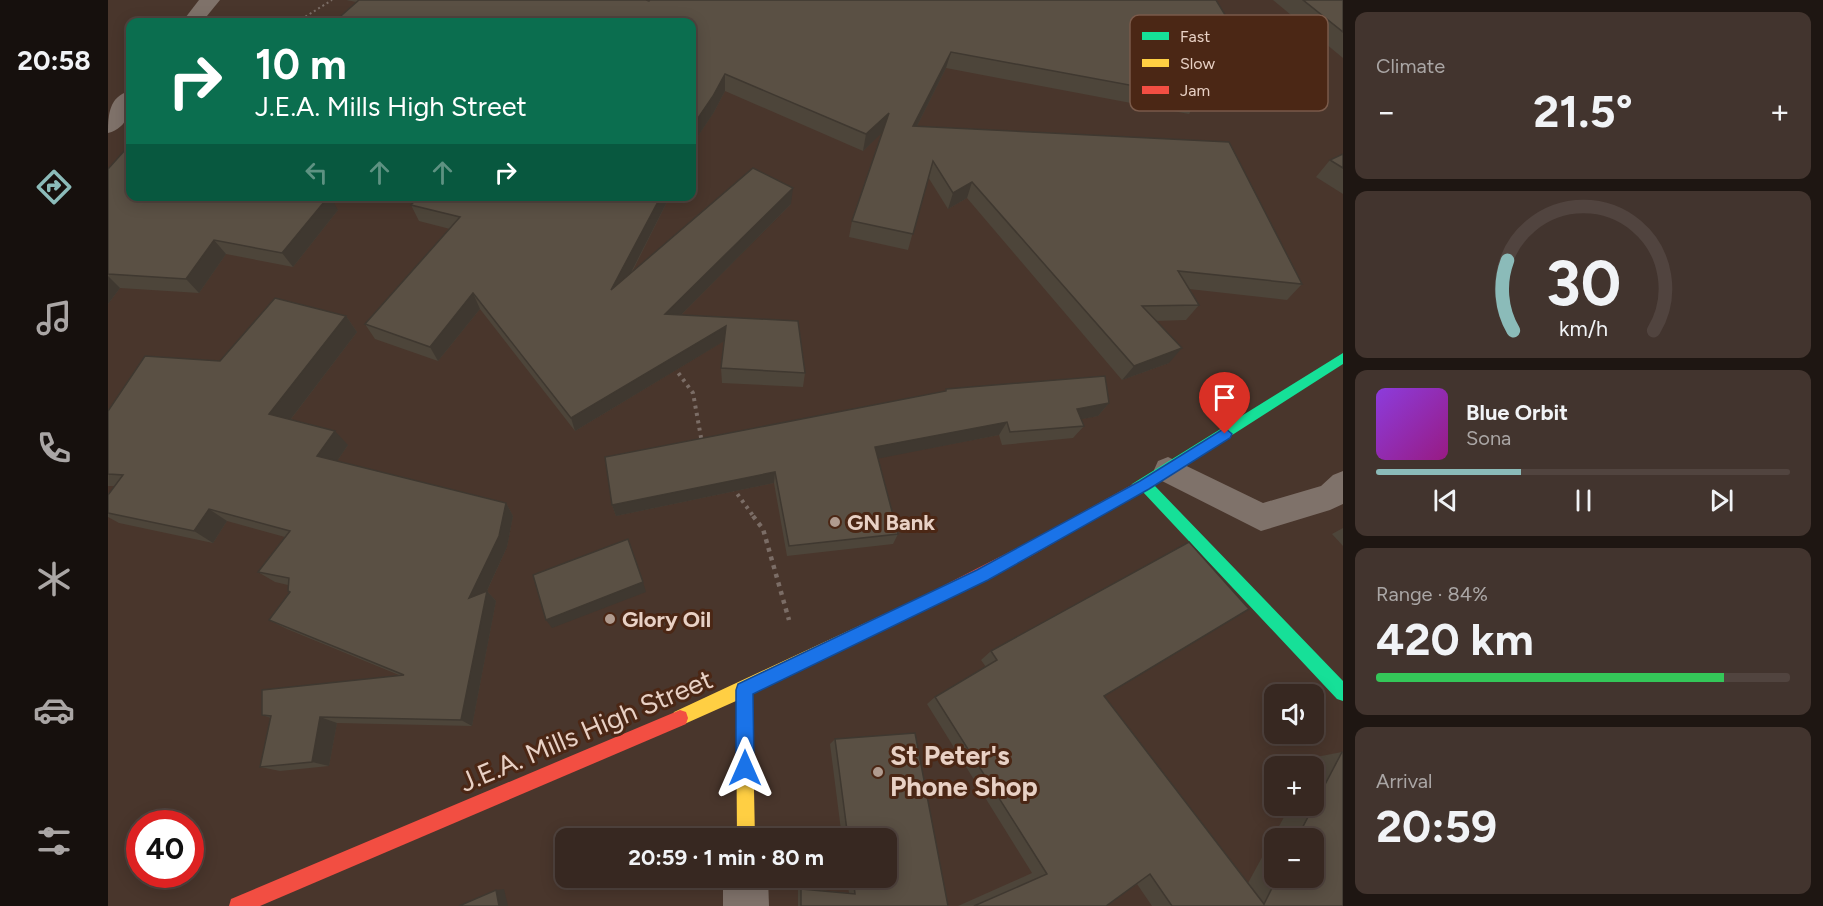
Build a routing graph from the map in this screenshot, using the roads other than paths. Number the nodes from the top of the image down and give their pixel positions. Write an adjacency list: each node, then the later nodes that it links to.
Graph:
1 (210, 0): 2 (street)
2 (195, 18)
3 (126, 103): 4 (street)
4 (108, 126)
5 (1342, 361): 6 (main road, J.E.A. Mills High Street)
6 (1156, 478): 7 (lane); 8 (main road, J.E.A. Mills High Street); 9 (main road)
7 (1343, 484)
8 (744, 690): 10 (main road); 12 (main road, J.E.A. Mills High Street)
9 (1343, 693)
10 (746, 828)
11 (746, 888): 13 (street)
12 (237, 906)
13 (746, 906)

